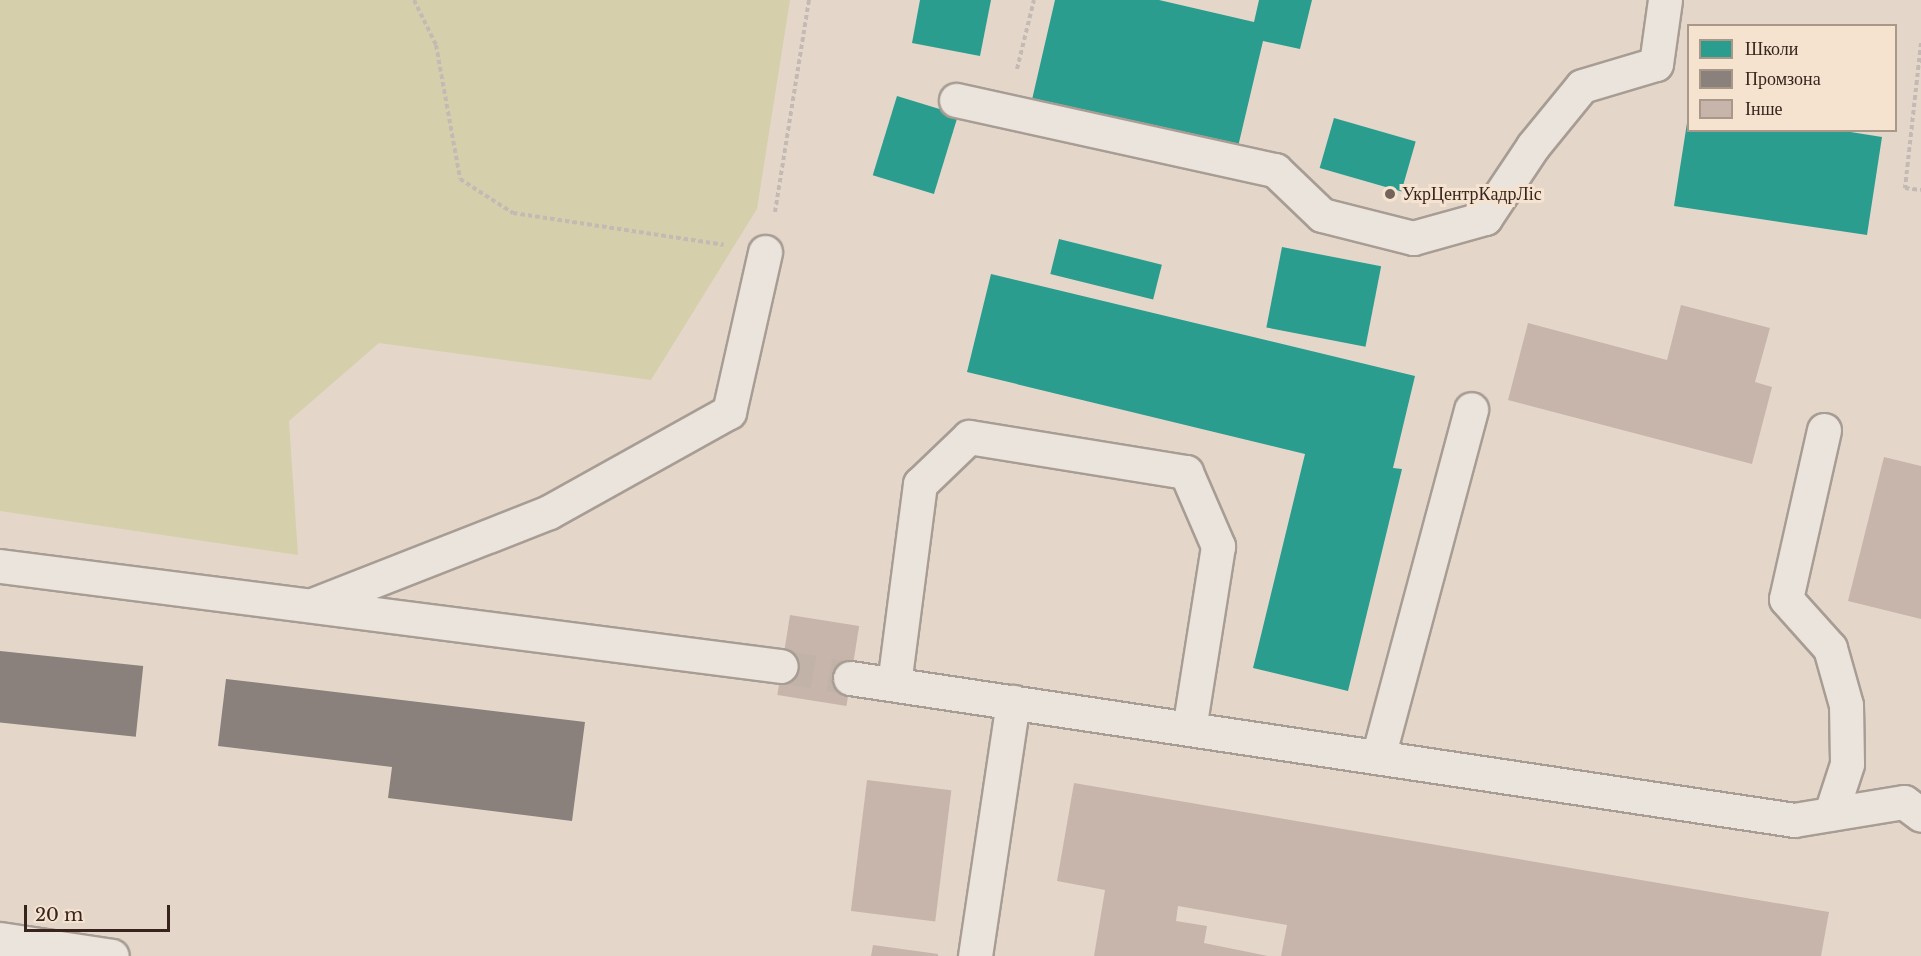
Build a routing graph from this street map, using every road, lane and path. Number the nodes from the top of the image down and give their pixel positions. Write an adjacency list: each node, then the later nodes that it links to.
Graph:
1 (414, 0): 9 (path)
2 (809, 0): 9 (path)
3 (1034, 0): 7 (path)
4 (1665, 0): 7 (lane)
5 (1921, 43): 8 (path)
6 (956, 100): 7 (lane)
7 (1006, 111)
8 (1921, 190)
9 (765, 252): 13 (lane)
10 (1471, 409): 19 (lane)
11 (1824, 430): 20 (lane)
12 (0, 566): 13 (lane)
13 (307, 607): 14 (lane)
14 (781, 666)
15 (850, 678): 16 (lane)
16 (894, 684): 17 (lane); 18 (lane)
17 (1013, 702): 18 (lane); 24 (lane)
18 (1189, 729): 19 (lane)
19 (1378, 757): 20 (lane)
20 (1832, 813): 21 (lane)
21 (1921, 815)
22 (0, 939): 23 (lane)
23 (112, 956)
24 (975, 956)

